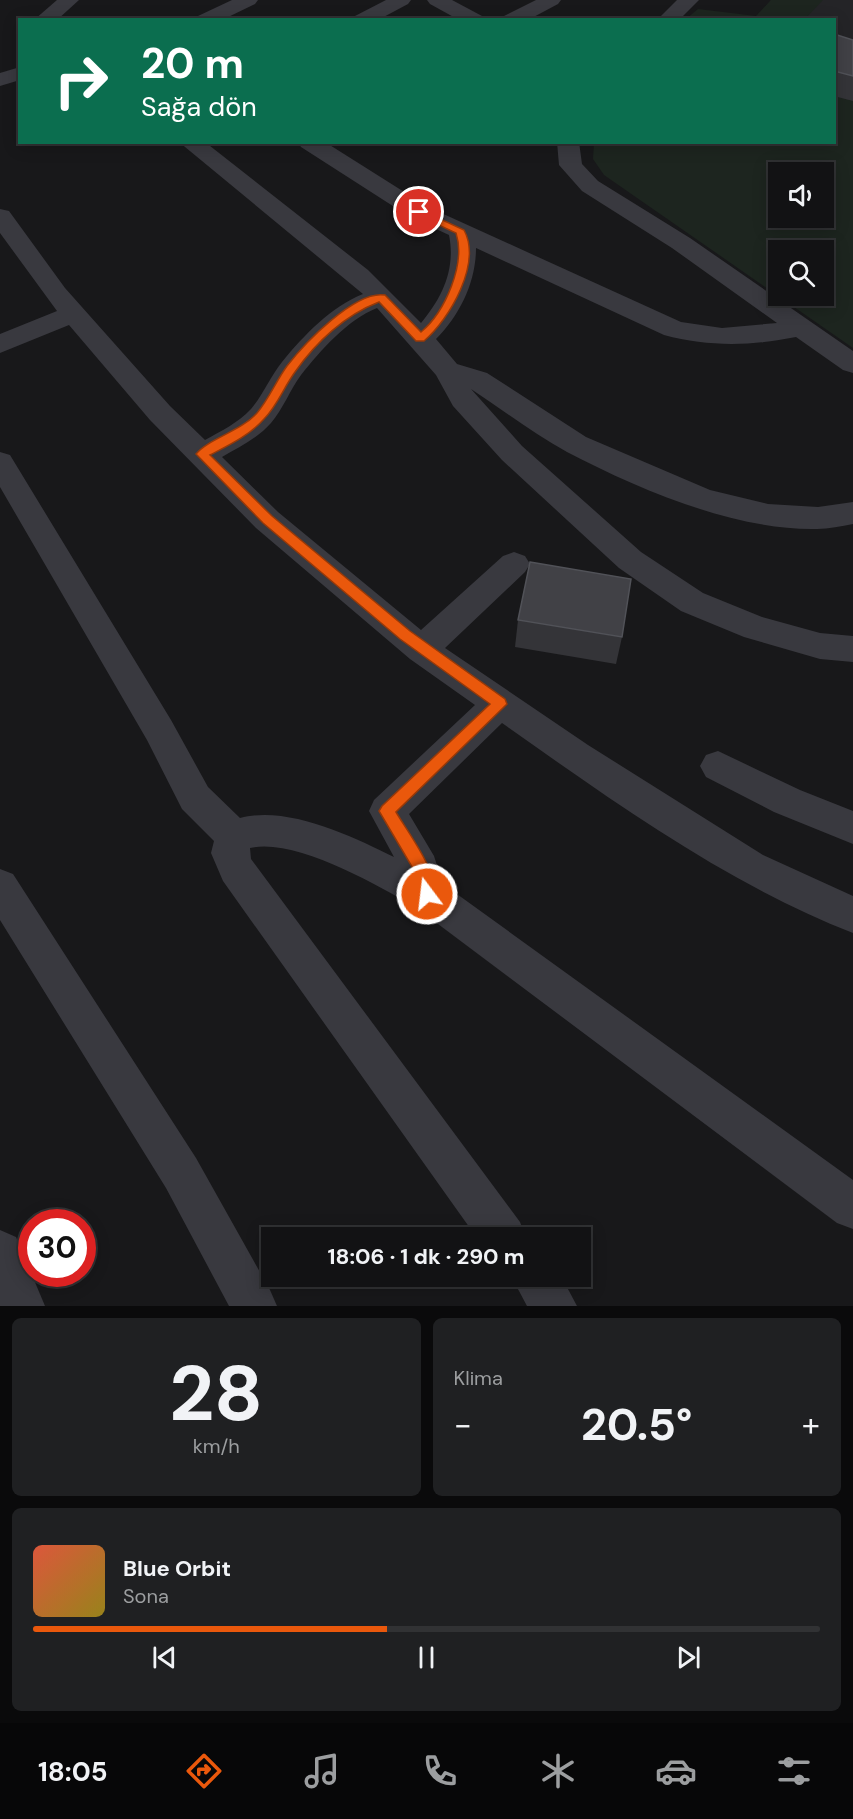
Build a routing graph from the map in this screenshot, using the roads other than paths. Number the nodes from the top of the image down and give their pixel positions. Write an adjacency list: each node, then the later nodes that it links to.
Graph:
1 (69, 0): 7 (street)
2 (248, 0): 8 (street)
3 (401, 0): 9 (street)
4 (437, 0): 10 (street)
5 (551, 0): 11 (street)
6 (689, 0): 12 (street)
7 (46, 18)
8 (209, 18)
9 (366, 18)
10 (471, 18)
11 (515, 18)
12 (669, 18)
13 (18, 74): 14 (street)
14 (0, 80)
15 (219, 144): 18 (street)
16 (312, 144): 20 (street)
17 (568, 144): 23 (street)
18 (197, 149): 21 (street)
19 (0, 216): 22 (street)
20 (461, 232): 23 (street); 24 (street)
21 (381, 297): 24 (street); 28 (street)
22 (73, 314): 25 (street); 28 (street)
23 (802, 327): 26 (street)
24 (420, 339): 27 (street)
25 (0, 344)
26 (853, 364)
27 (447, 370): 30 (street); 32 (street)
28 (202, 454): 33 (street)
29 (0, 462): 37 (street)
30 (853, 513)
31 (514, 564): 33 (street)
32 (853, 649)
33 (422, 650): 34 (street)
34 (500, 704): 39 (street); 40 (street)
35 (718, 766): 36 (street)
36 (853, 828)
37 (234, 836): 39 (street); 42 (street)
38 (0, 886): 46 (street)
39 (427, 894): 41 (street)
40 (853, 915)
41 (853, 1207)
42 (496, 1227)
43 (0, 1252): 45 (street)
44 (541, 1287): 47 (street)
45 (22, 1306)
46 (254, 1306)
47 (554, 1306)

